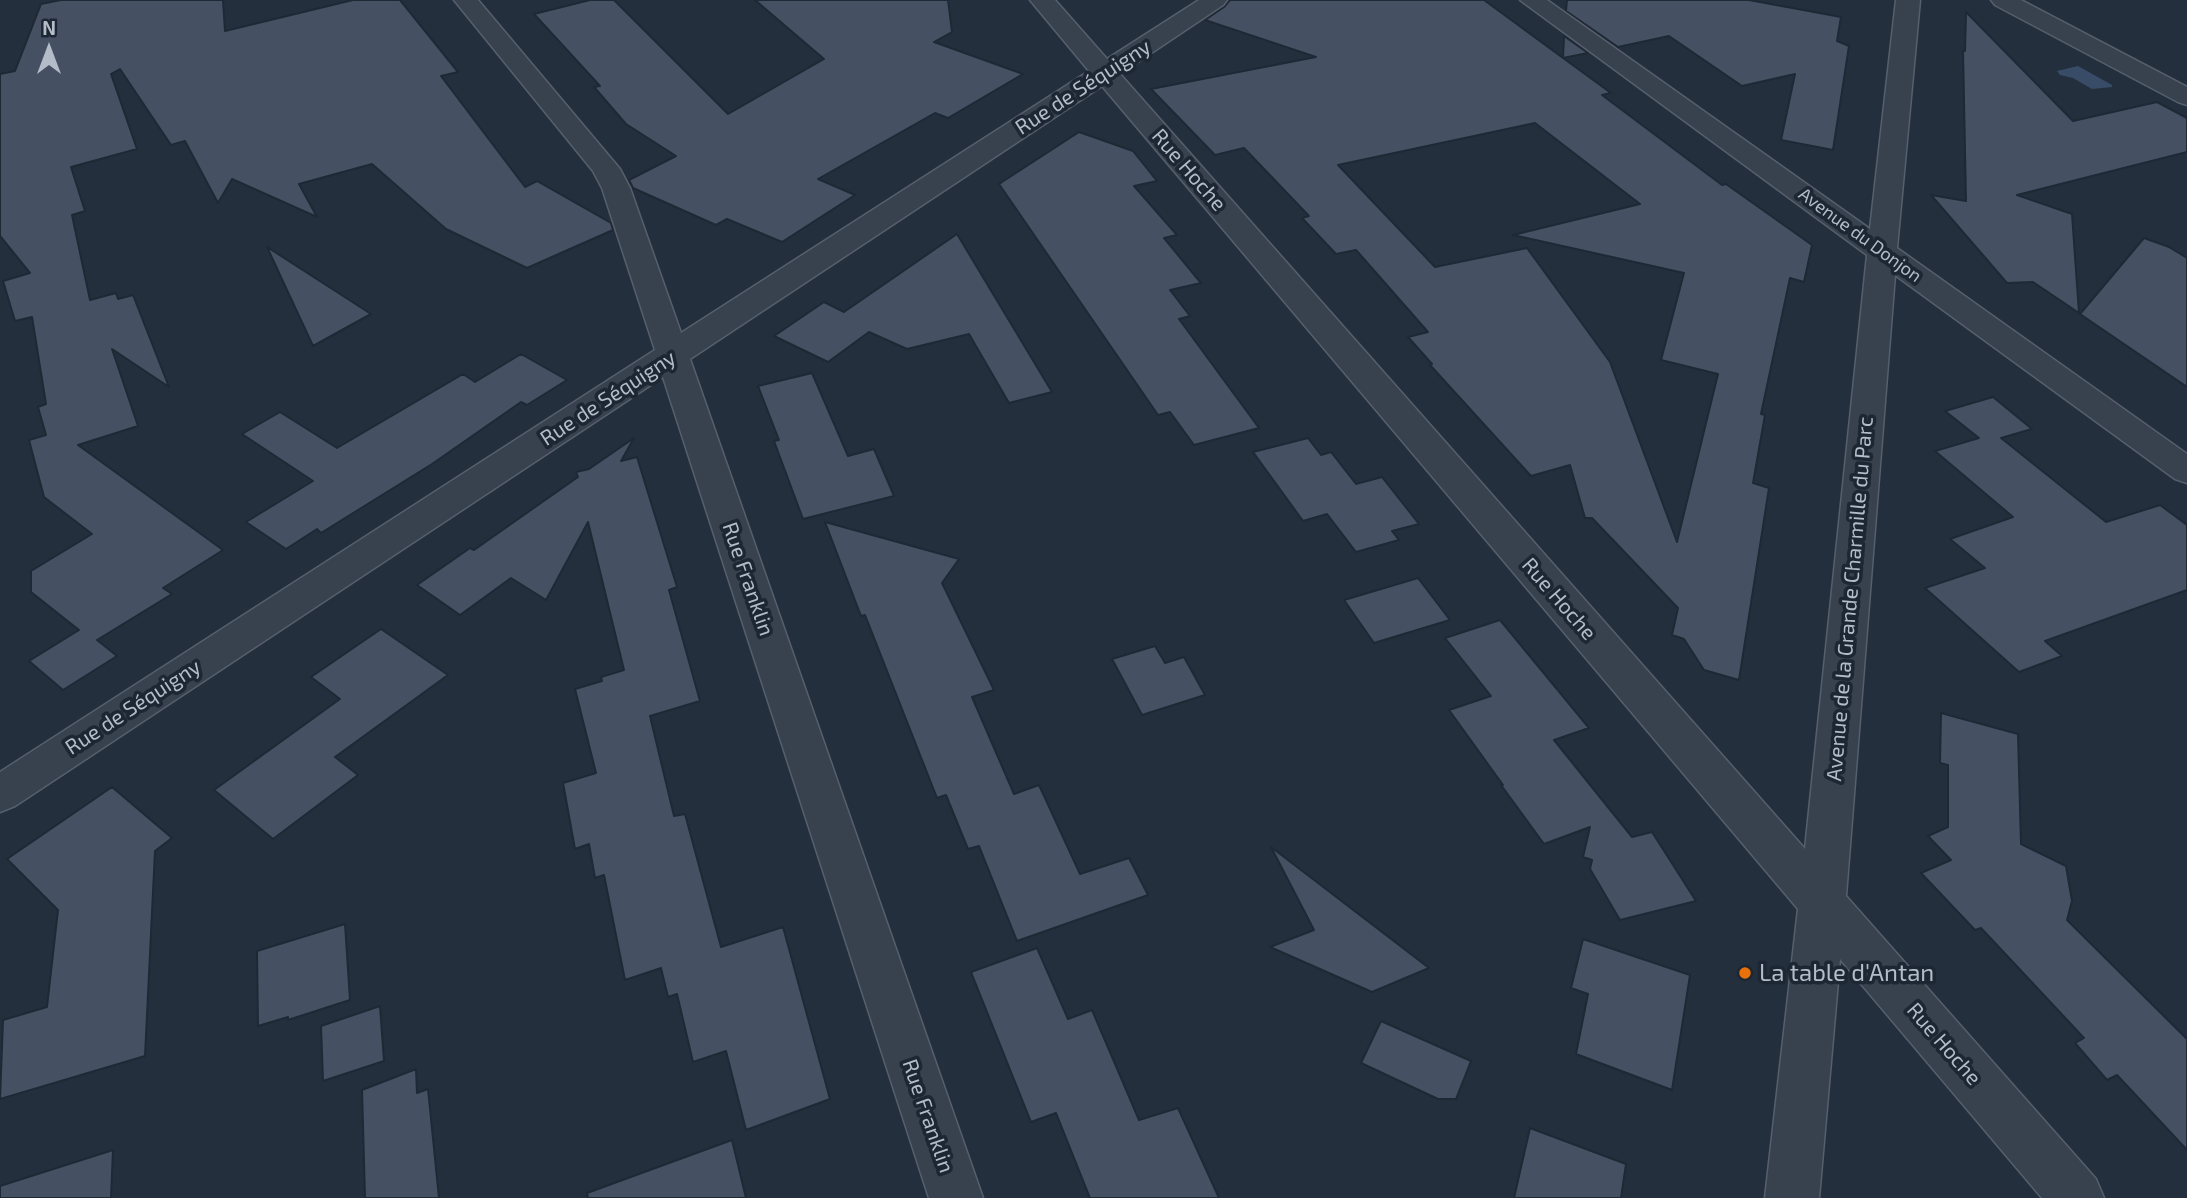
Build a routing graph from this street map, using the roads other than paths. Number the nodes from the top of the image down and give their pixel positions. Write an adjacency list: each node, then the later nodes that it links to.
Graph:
1 (466, 0): 10 (street, Rue Franklin)
2 (1042, 0): 7 (street, Rue Hoche)
3 (1215, 0): 7 (street, Rue de Séquigny)
4 (1532, 0): 9 (street, Avenue du Donjon)
5 (1908, 0): 9 (street, Avenue de la Grande Charmille du Parc)
6 (2003, 0): 8 (street)
7 (1104, 73): 10 (street, Rue de Séquigny); 13 (street, Rue Hoche)
8 (2187, 97)
9 (1882, 251): 11 (street, Avenue du Donjon); 13 (street, Avenue de la Grande Charmille du Parc)
10 (673, 356): 12 (street, Rue de Séquigny); 14 (street, Rue Franklin)
11 (2187, 471)
12 (0, 794)
13 (1822, 904): 15 (street, Avenue de la Grande Charmille du Parc); 16 (street, Rue Hoche)
14 (956, 1198)
15 (1791, 1198)
16 (2077, 1198)

